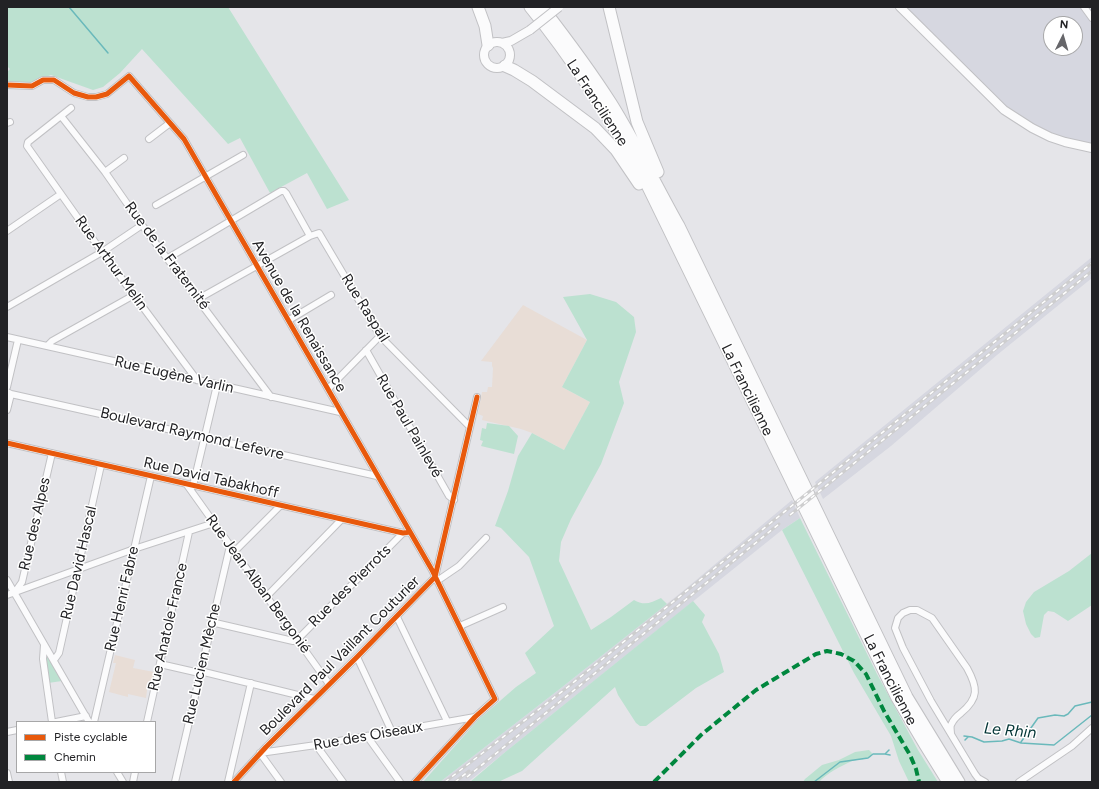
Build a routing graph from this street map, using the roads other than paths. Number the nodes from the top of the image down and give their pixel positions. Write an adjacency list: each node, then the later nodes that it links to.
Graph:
1 (478, 7): 11 (highway)
2 (530, 7): 33 (highway, La Francilienne)
3 (542, 7): 28 (highway, La Francilienne)
4 (559, 7): 9 (street, bridge)
5 (609, 7): 28 (highway)
6 (900, 7): 19 (street)
7 (1084, 7): 8 (street)
8 (1092, 18)
9 (530, 30): 10 (street); 12 (street)
10 (502, 43): 11 (street); 12 (street)
11 (488, 45): 13 (street)
12 (510, 50): 13 (street)
13 (505, 66): 33 (highway)
14 (7, 85): 17 (street, Avenue de la Renaissance)
15 (71, 108): 16 (street)
16 (61, 116): 22 (street, Rue de la Fraternité); 24 (street, Rue Arthur Melin)
17 (170, 123): 18 (street); 23 (street, Avenue de la Renaissance)
18 (149, 139)
19 (1091, 148)
20 (243, 156): 23 (street)
21 (124, 158): 22 (street)
22 (105, 172): 27 (street, Rue de la Fraternité)
23 (206, 177): 25 (street); 26 (street, Avenue de la Renaissance)
24 (61, 194): 29 (street); 31 (street, Rue Arthur Melin)
25 (156, 205)
26 (231, 221): 30 (street); 32 (street); 34 (street, Avenue de la Renaissance)
27 (142, 225): 31 (street); 32 (street, Rue de la Fraternité)
28 (679, 226): 115 (highway, La Francilienne)
29 (7, 231)
30 (310, 236): 34 (street); 40 (street, Rue Raspail)
31 (102, 252): 35 (street, Rue Arthur Melin); 38 (street)
32 (168, 258): 37 (street, Rue de la Fraternité)
33 (682, 259): 114 (highway, La Francilienne)
34 (258, 267): 37 (street); 39 (street, Avenue de la Renaissance)
35 (134, 295): 43 (street); 45 (street, Rue Arthur Melin)
36 (331, 295): 39 (street)
37 (198, 299): 50 (street, Rue de la Fraternité)
38 (7, 307)
39 (289, 320): 48 (street, Avenue de la Renaissance)
40 (380, 336): 44 (street); 54 (street, Rue Raspail)
41 (7, 337): 42 (street, Rue Eugène Varlin)
42 (18, 340): 43 (street, Rue Eugène Varlin); 47 (street)
43 (47, 346): 45 (street, Rue Eugène Varlin)
44 (366, 350): 48 (street); 62 (street, Rue Paul Painlevé)
45 (197, 380): 46 (street, Rue Eugène Varlin)
46 (216, 385): 50 (street, Rue Eugène Varlin); 55 (street)
47 (7, 388)
48 (328, 389): 53 (street, Avenue de la Renaissance)
49 (9, 393): 52 (street); 55 (street, Boulevard Raymond Lefevre)
50 (271, 397): 53 (street, Rue Eugène Varlin)
51 (477, 398): 54 (street, Boulevard Paul Vaillant Couturier)
52 (7, 410)
53 (340, 412): 60 (street, Avenue de la Renaissance)
54 (470, 427): 62 (street, Boulevard Paul Vaillant Couturier)
55 (204, 436): 60 (street, Boulevard Raymond Lefevre); 61 (street)
56 (7, 443): 57 (street, Rue David Tabakhoff)
57 (52, 454): 58 (street, Rue David Tabakhoff); 74 (street, Rue des Alpes)
58 (102, 465): 59 (street, Rue David Tabakhoff); 71 (street, Rue David Hascal)
59 (151, 476): 61 (street, Rue David Tabakhoff); 69 (street, Rue Henri Fabre)
60 (377, 476): 67 (street, Avenue de la Renaissance)
61 (190, 486): 63 (street, Rue David Tabakhoff); 65 (street, Rue Jean Alban Bergonié)
62 (454, 500): 72 (street, Boulevard Paul Vaillant Couturier)
63 (280, 506): 64 (street, Rue David Tabakhoff); 70 (street)
64 (341, 520): 67 (street, Rue David Tabakhoff); 76 (street)
65 (214, 523): 66 (street); 70 (street, Rue Jean Alban Bergonié)
66 (189, 532): 69 (street); 85 (street, Rue Anatole France)
67 (406, 533): 72 (street, Avenue de la Renaissance); 81 (street, Rue des Pierrots)
68 (486, 538): 72 (street)
69 (134, 549): 71 (street); 94 (street, Rue Henri Fabre)
70 (232, 549): 76 (street, Rue Jean Alban Bergonié); 79 (street, Rue Lucien Mèche)
71 (77, 570): 74 (street); 84 (street, Rue David Hascal)
72 (436, 579): 78 (street, Boulevard Paul Vaillant Couturier); 80 (street, Avenue de la Renaissance)
73 (7, 580): 74 (street)
74 (14, 592): 75 (street); 82 (street)
75 (7, 595)
76 (267, 596): 81 (street, Rue Jean Alban Bergonié)
77 (503, 607): 80 (street)
78 (397, 617): 83 (street, Boulevard Paul Vaillant Couturier); 96 (street)
79 (212, 622): 81 (street); 86 (street, Rue Lucien Mèche)
80 (460, 626): 90 (street, Avenue de la Renaissance)
81 (298, 639): 88 (street, Rue Jean Alban Bergonié)
82 (44, 645): 84 (street); 92 (street)
83 (357, 657): 88 (street, Boulevard Paul Vaillant Couturier); 98 (street)
84 (54, 660): 91 (street)
85 (160, 664): 86 (street); 95 (street, Rue Anatole France)
86 (200, 672): 87 (street); 107 (street, Rue Lucien Mèche)
87 (251, 683): 89 (street); 108 (street)
88 (329, 684): 89 (street, Boulevard Paul Vaillant Couturier)
89 (314, 699): 102 (street, Boulevard Paul Vaillant Couturier)
90 (475, 717): 96 (street, Rue des Oiseaux); 113 (street)
91 (88, 719): 93 (street)
92 (52, 721)
93 (67, 721)
94 (94, 721)
95 (147, 721)
96 (447, 721): 98 (street, Rue des Oiseaux)
97 (1092, 728): 117 (street)
98 (392, 732): 100 (street, Rue des Oiseaux)
99 (951, 734): 99 (street); 116 (street)
100 (367, 736): 101 (street, Rue des Oiseaux); 112 (street)
101 (316, 745): 102 (street, Rue des Oiseaux); 111 (street)
102 (260, 753): 109 (street, Boulevard Paul Vaillant Couturier); 110 (street)
103 (7, 773): 105 (street)
104 (118, 773): 106 (street)
105 (9, 782)
106 (123, 782)
107 (175, 782)
108 (228, 782)
109 (234, 782)
110 (281, 782)
111 (343, 782)
112 (400, 782)
113 (416, 782)
114 (948, 782)
115 (959, 782)
116 (985, 782)
117 (1019, 782)

